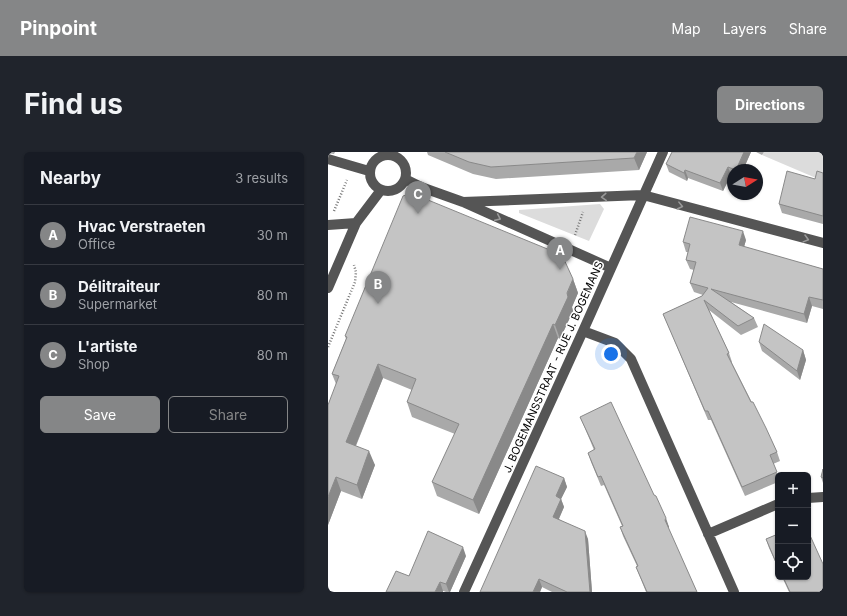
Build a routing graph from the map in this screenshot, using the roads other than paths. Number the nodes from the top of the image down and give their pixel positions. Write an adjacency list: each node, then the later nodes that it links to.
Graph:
1 (663, 152): 7 (street, J. BOGEMANSSTRAAT - RUE J. BOGEMANS)
2 (394, 153): 4 (street); 5 (street)
3 (328, 159): 4 (street)
4 (369, 172): 6 (street)
5 (405, 179): 6 (street); 8 (street)
6 (381, 190): 10 (street)
7 (643, 196): 8 (street, one-way to 8); 11 (street, one-way to 11); 12 (street, J. BOGEMANSSTRAAT - RUE J. BOGEMANS)
8 (463, 202): 12 (street, one-way to 12)
9 (330, 222): 10 (street)
10 (356, 223): 13 (street)
11 (823, 243)
12 (611, 268): 14 (street, J. BOGEMANSSTRAAT - RUE J. BOGEMANS)
13 (328, 288)
14 (583, 331): 18 (street); 19 (street, J. BOGEMANSSTRAAT - RUE J. BOGEMANS)
15 (823, 496): 16 (street)
16 (811, 498)
17 (775, 505): 18 (street)
18 (708, 534): 20 (street)
19 (464, 592)
20 (734, 592)

